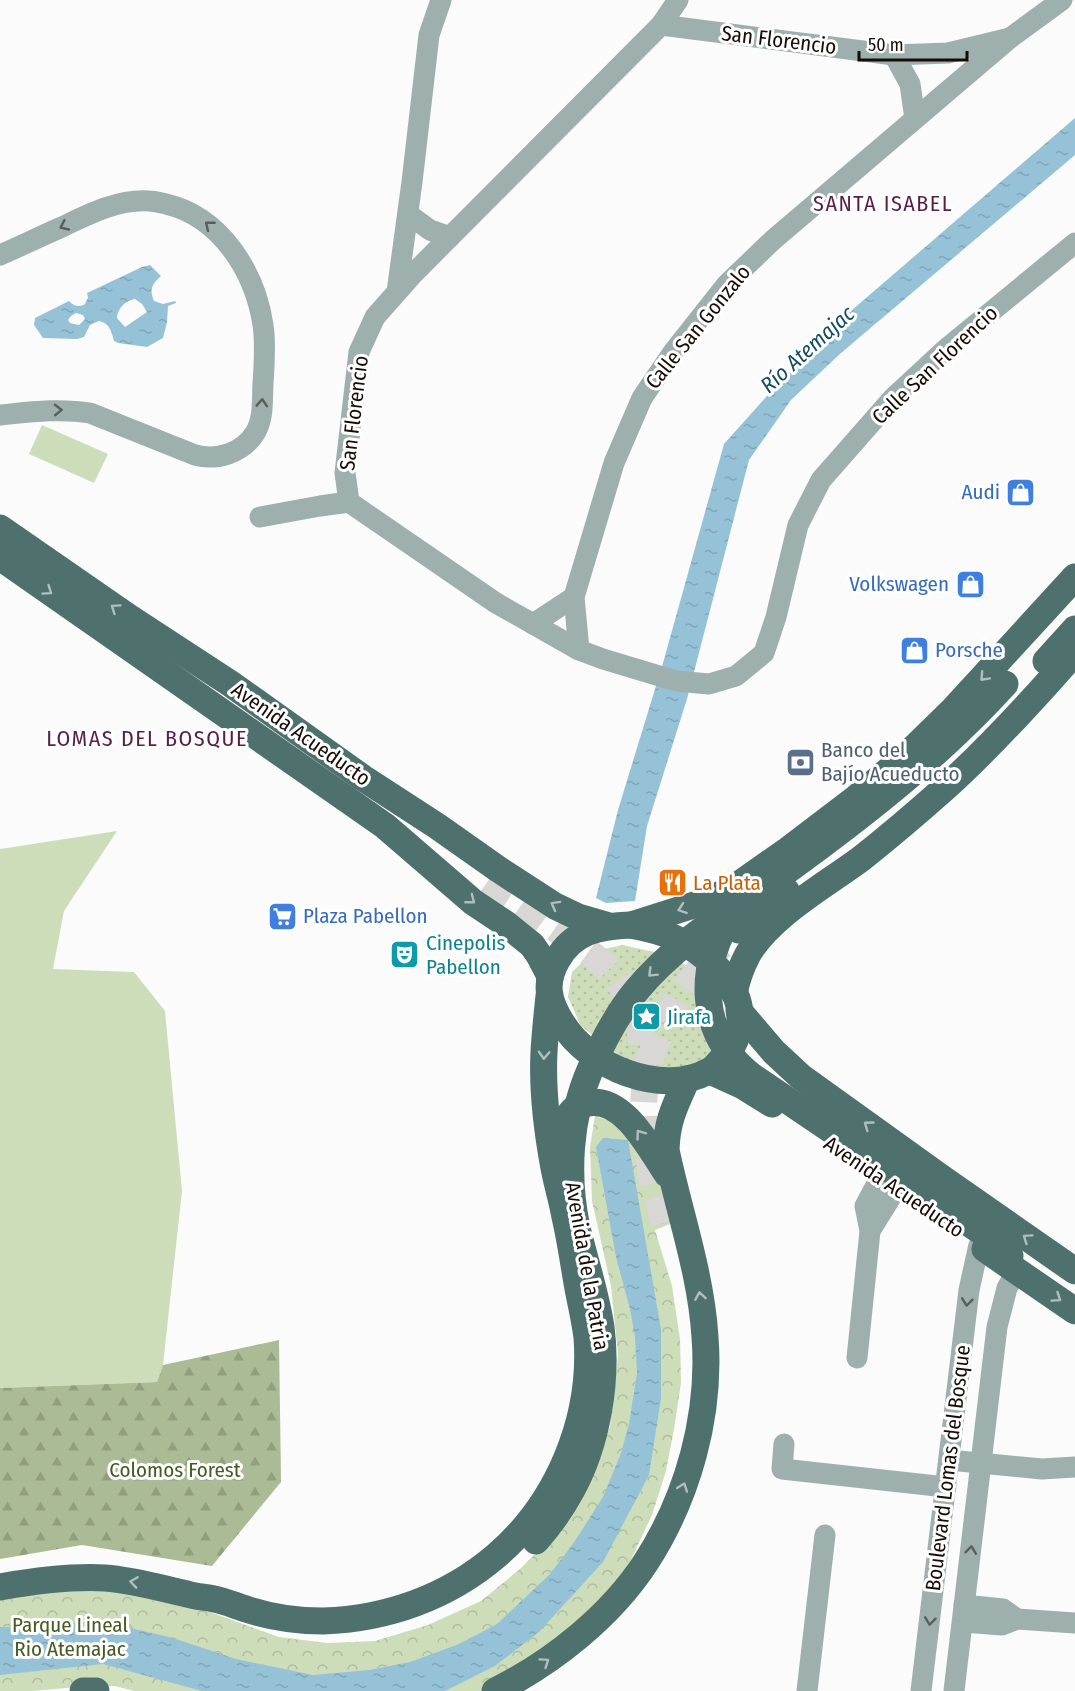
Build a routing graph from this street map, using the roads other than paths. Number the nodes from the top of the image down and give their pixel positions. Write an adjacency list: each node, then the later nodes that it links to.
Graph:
1 (441, 0): 8 (street)
2 (678, 0): 4 (street, San Florencio)
3 (1062, 0): 5 (street, San Florencio)
4 (661, 25): 6 (street, San Florencio); 9 (street, San Florencio)
5 (1010, 38): 6 (street, San Florencio); 7 (street, Calle San Gonzalo)
6 (894, 55): 7 (street)
7 (915, 119): 19 (street, Calle San Gonzalo)
8 (408, 214): 9 (street); 12 (street)
9 (450, 237): 12 (street, San Florencio)
10 (1075, 243): 23 (street, Calle San Florencio)
11 (0, 255): 13 (street, one-way to 11)
12 (397, 292): 14 (street, San Florencio)
13 (0, 415)
14 (349, 502): 15 (street); 20 (street, San Florencio)
15 (260, 517)
16 (0, 528): 22 (main road, Avenida Acueducto, one-way to 16)
17 (0, 557): 29 (main road, Avenida Acueducto, one-way to 29)
18 (1071, 582): 26 (main road, Avenida de la Patria, one-way to 26); 26 (main road, Avenida de la Patria, bridge)
19 (574, 597): 20 (street); 23 (street, Calle San Gonzalo)
20 (533, 624): 23 (street, San Florencio)
21 (1075, 629): 28 (main road)
22 (155, 635): 25 (main road); 27 (main road, Avenida Acueducto, one-way to 22)
23 (579, 650)
24 (1075, 652): 28 (main road)
25 (488, 881)
26 (736, 896): 27 (main road, Avenida de la Patria, one-way to 27); 28 (main road); 37 (main road, bridge); 48 (main road, Avenida de la Patria, one-way to 48, bridge)
27 (620, 926): 29 (main road); 30 (main road)
28 (750, 933): 30 (main road)
29 (549, 986): 31 (main road); 34 (main road, Avenida de la Patria, one-way to 34)
30 (737, 1002): 31 (main road); 38 (main road, Avenida Acueducto, one-way to 30)
31 (698, 1075): 32 (main road); 33 (main road, Avenida Acueducto)
32 (673, 1182): 34 (main road, one-way to 34); 50 (main road, one-way to 32)
33 (888, 1183): 36 (main road, Avenida Acueducto); 40 (street)
34 (566, 1217): 48 (main road, Avenida de la Patria)
35 (664, 1223): 50 (main road)
36 (979, 1245): 37 (main road, Avenida Acueducto); 42 (street, Boulevard Lomas del Bosque, one-way to 42)
37 (1018, 1269): 39 (main road, Avenida Acueducto, one-way to 39); 43 (street, Boulevard Lomas del Bosque)
38 (1075, 1271)
39 (1075, 1311)
40 (857, 1358)
41 (784, 1444): 45 (street)
42 (948, 1461): 43 (street); 45 (street, Boulevard Lomas del Bosque)
43 (981, 1464): 44 (street); 49 (street, Boulevard Lomas del Bosque, one-way to 43)
44 (1075, 1467)
45 (946, 1487): 56 (street, Boulevard Lomas del Bosque, one-way to 56)
46 (825, 1535): 55 (street)
47 (0, 1587): 48 (main road, Avenida de la Patria, one-way to 47)
48 (190, 1595)
49 (964, 1613): 51 (street); 57 (street, Boulevard Lomas del Bosque)
50 (593, 1622): 54 (main road, one-way to 50)
51 (1075, 1623)
52 (82, 1691): 53 (main road)
53 (96, 1691)
54 (495, 1691)
55 (807, 1691)
56 (921, 1691)
57 (954, 1691)

